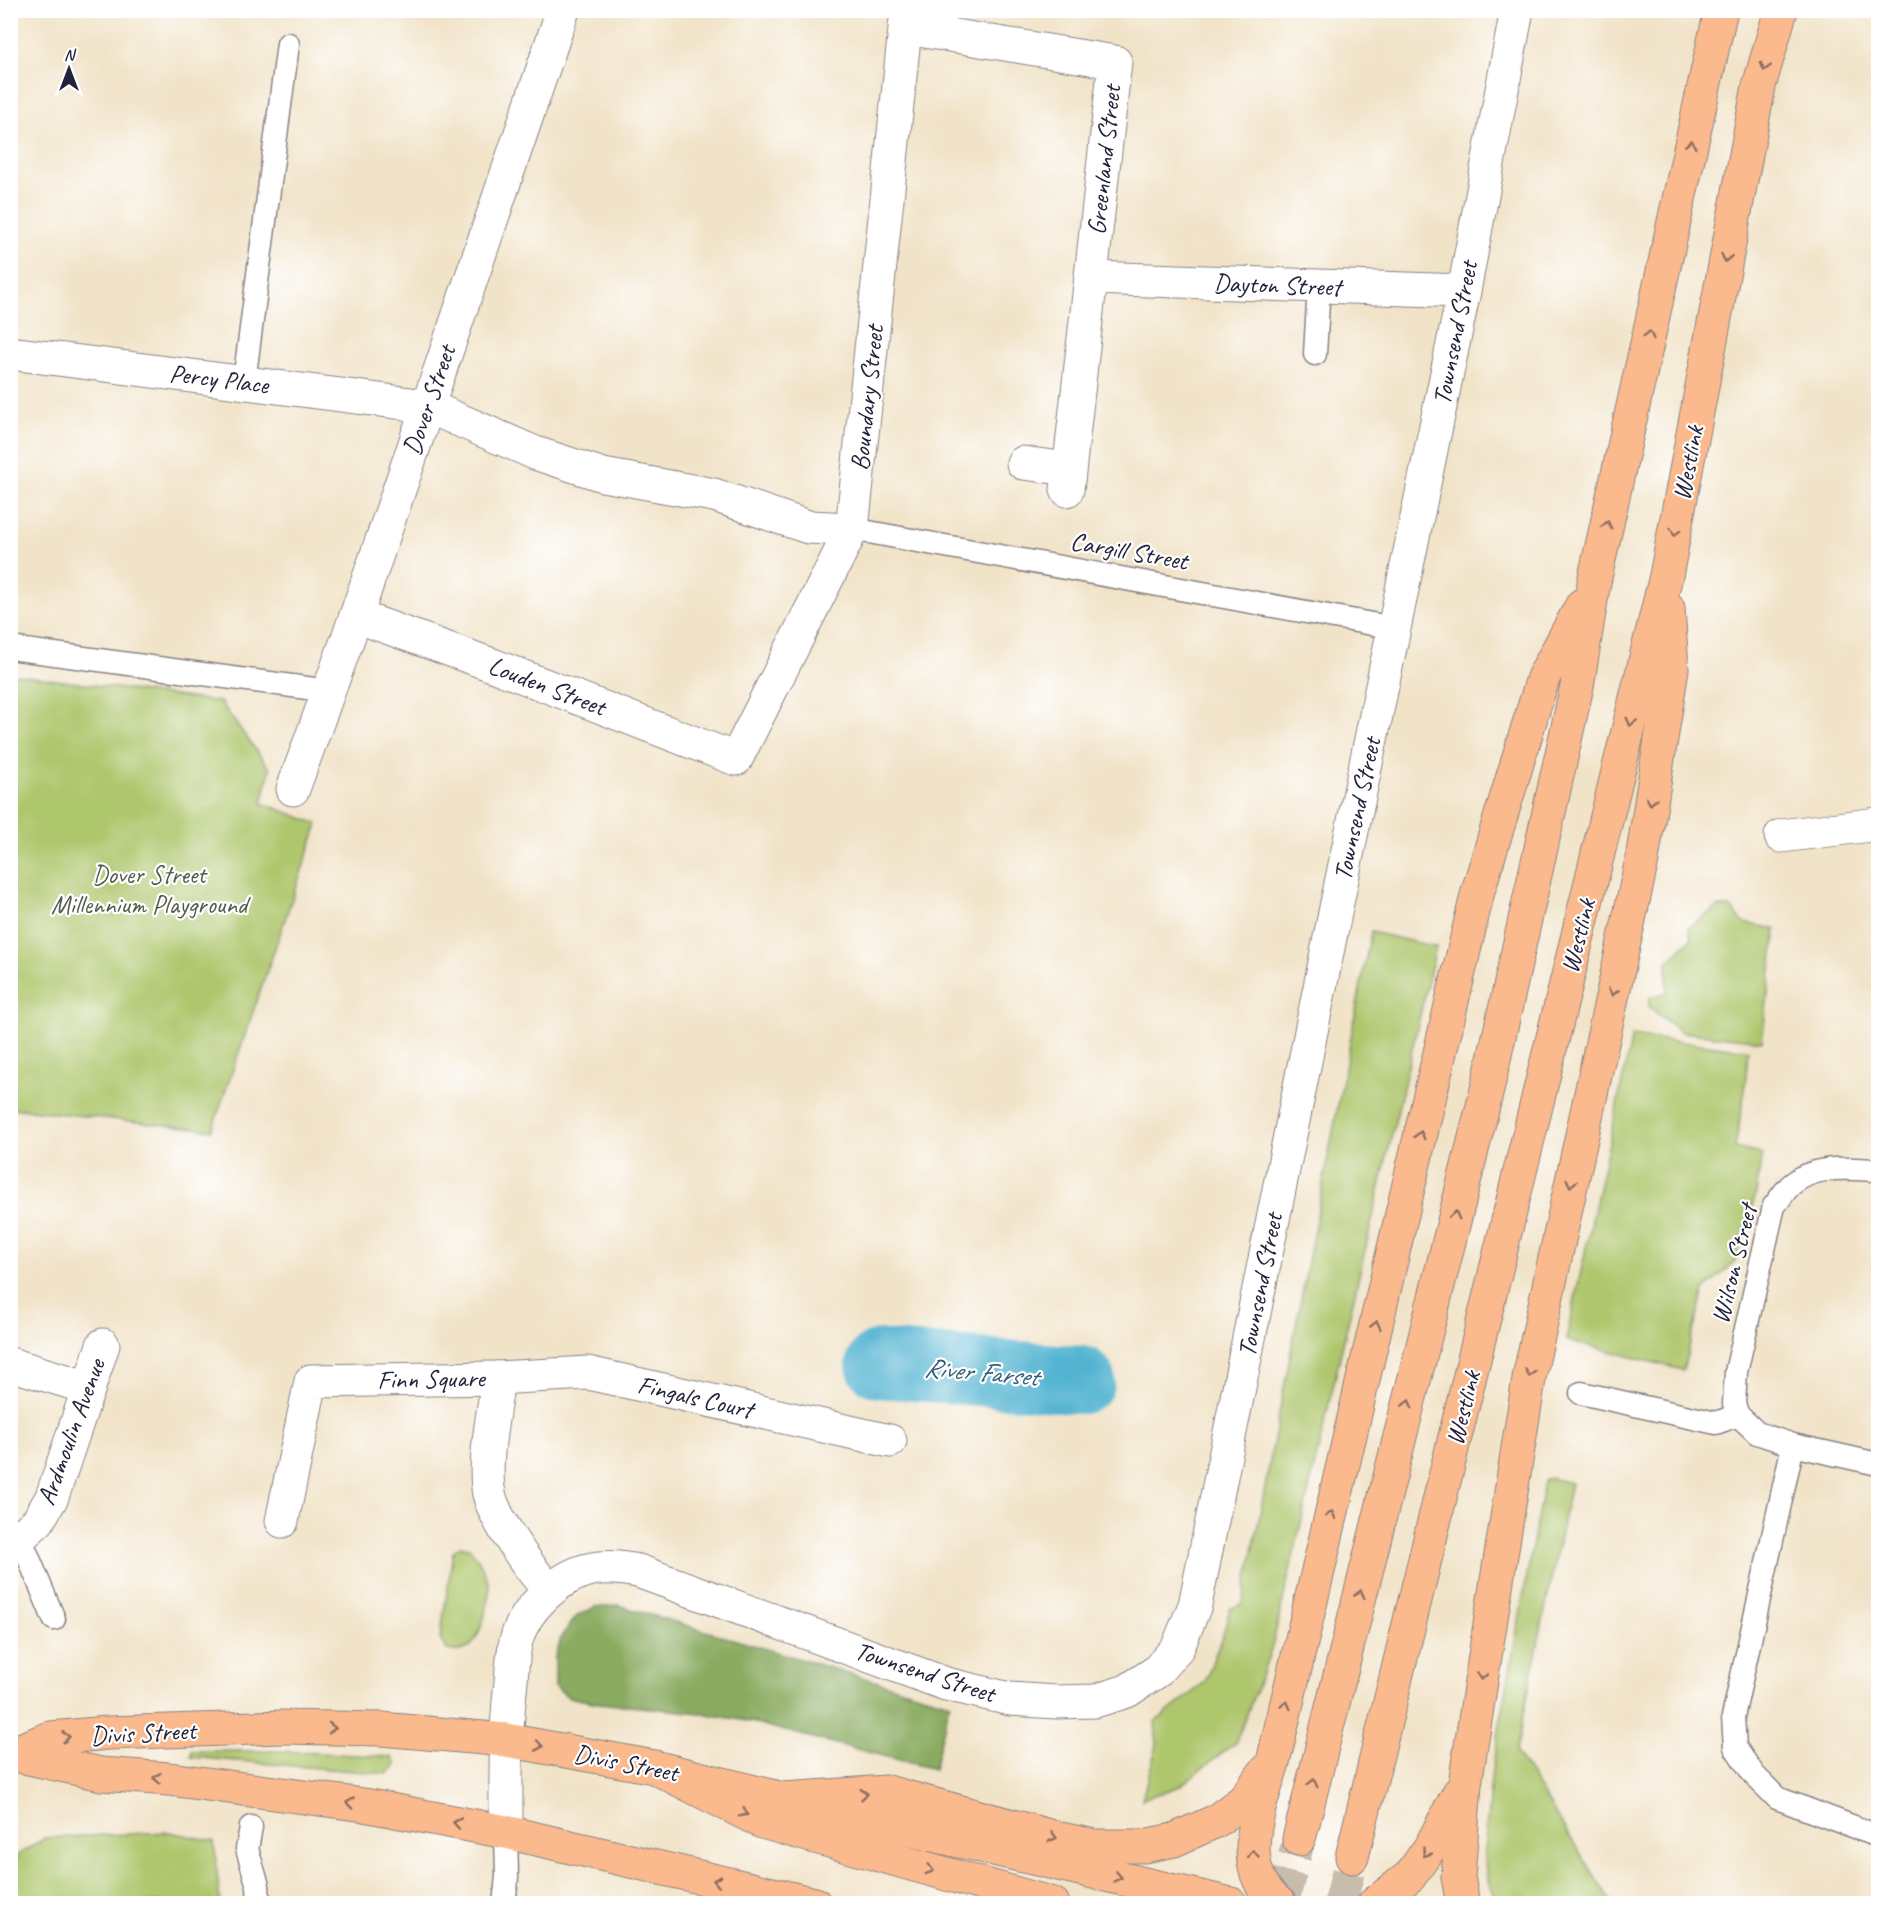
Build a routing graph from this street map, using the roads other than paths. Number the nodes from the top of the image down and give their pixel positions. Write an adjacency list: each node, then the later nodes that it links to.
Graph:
1 (563, 10): 13 (street, Dover Street)
2 (1517, 10): 9 (street, Townsend Street)
3 (1721, 10): 17 (main road, one-way to 3)
4 (1781, 10): 16 (main road, Westlink, one-way to 16)
5 (907, 19): 7 (street, Greenland Street); 15 (street, Boundary Street)
6 (288, 44): 12 (lane)
7 (1091, 278): 8 (street, Dayton Street); 14 (street, Greenland Street)
8 (1319, 286): 9 (street, Dayton Street); 11 (lane)
9 (1464, 291): 19 (street, Townsend Street)
10 (10, 353): 12 (street, Percy Place)
11 (1315, 354)
12 (244, 382): 13 (street, Percy Place)
13 (427, 406): 15 (street, Percy Place); 18 (street, Dover Street)
14 (1023, 463)
15 (852, 529): 19 (lane, Cargill Street); 22 (street, Boundary Street)
16 (1666, 576): 44 (main road, one-way to 44); 50 (main road, Westlink, one-way to 50)
17 (1594, 582): 42 (main road, one-way to 17); 49 (main road, one-way to 17)
18 (356, 616): 21 (street, Dover Street); 22 (street, Louden Street)
19 (1394, 628): 38 (street, Townsend Street)
20 (10, 648): 21 (lane)
21 (329, 692): 23 (street, Dover Street)
22 (736, 759)
23 (294, 789)
24 (1878, 824): 25 (street)
25 (1781, 836)
26 (1878, 1170): 32 (lane, Wilson Street)
27 (103, 1345): 30 (street, Ardmoulin Avenue)
28 (10, 1364): 30 (street)
29 (498, 1378): 33 (street, Fingals Court); 36 (street, Finn Square); 38 (street, Finn Square)
30 (89, 1388): 37 (street, Ardmoulin Avenue)
31 (1581, 1393): 32 (lane)
32 (1738, 1415): 34 (lane)
33 (890, 1441)
34 (1793, 1445): 35 (lane); 48 (lane)
35 (1878, 1464)
36 (282, 1521)
37 (15, 1539): 39 (lane)
38 (549, 1590): 40 (street, Townsend Street)
39 (54, 1619)
40 (506, 1740): 41 (main road, Divis Street, one-way to 40); 43 (main road, Divis Street, one-way to 43); 47 (street, Townsend Street)
41 (10, 1754): 47 (main road, Divis Street, one-way to 41)
42 (1273, 1762): 45 (main road, one-way to 42); 56 (main road, one-way to 42)
43 (654, 1767): 45 (main road, Divis Street); 54 (main road, one-way to 54)
44 (1465, 1784): 57 (main road, one-way to 57); 58 (main road)
45 (784, 1799): 55 (main road, Divis Street, one-way to 55)
46 (251, 1827): 51 (lane)
47 (506, 1832): 52 (lane); 53 (main road, Divis Street, one-way to 47)
48 (1878, 1836)
49 (1299, 1839)
50 (1352, 1857)
51 (259, 1904)
52 (504, 1904)
53 (815, 1904)
54 (1053, 1904)
55 (1231, 1904)
56 (1280, 1904)
57 (1374, 1904)
58 (1463, 1904)

